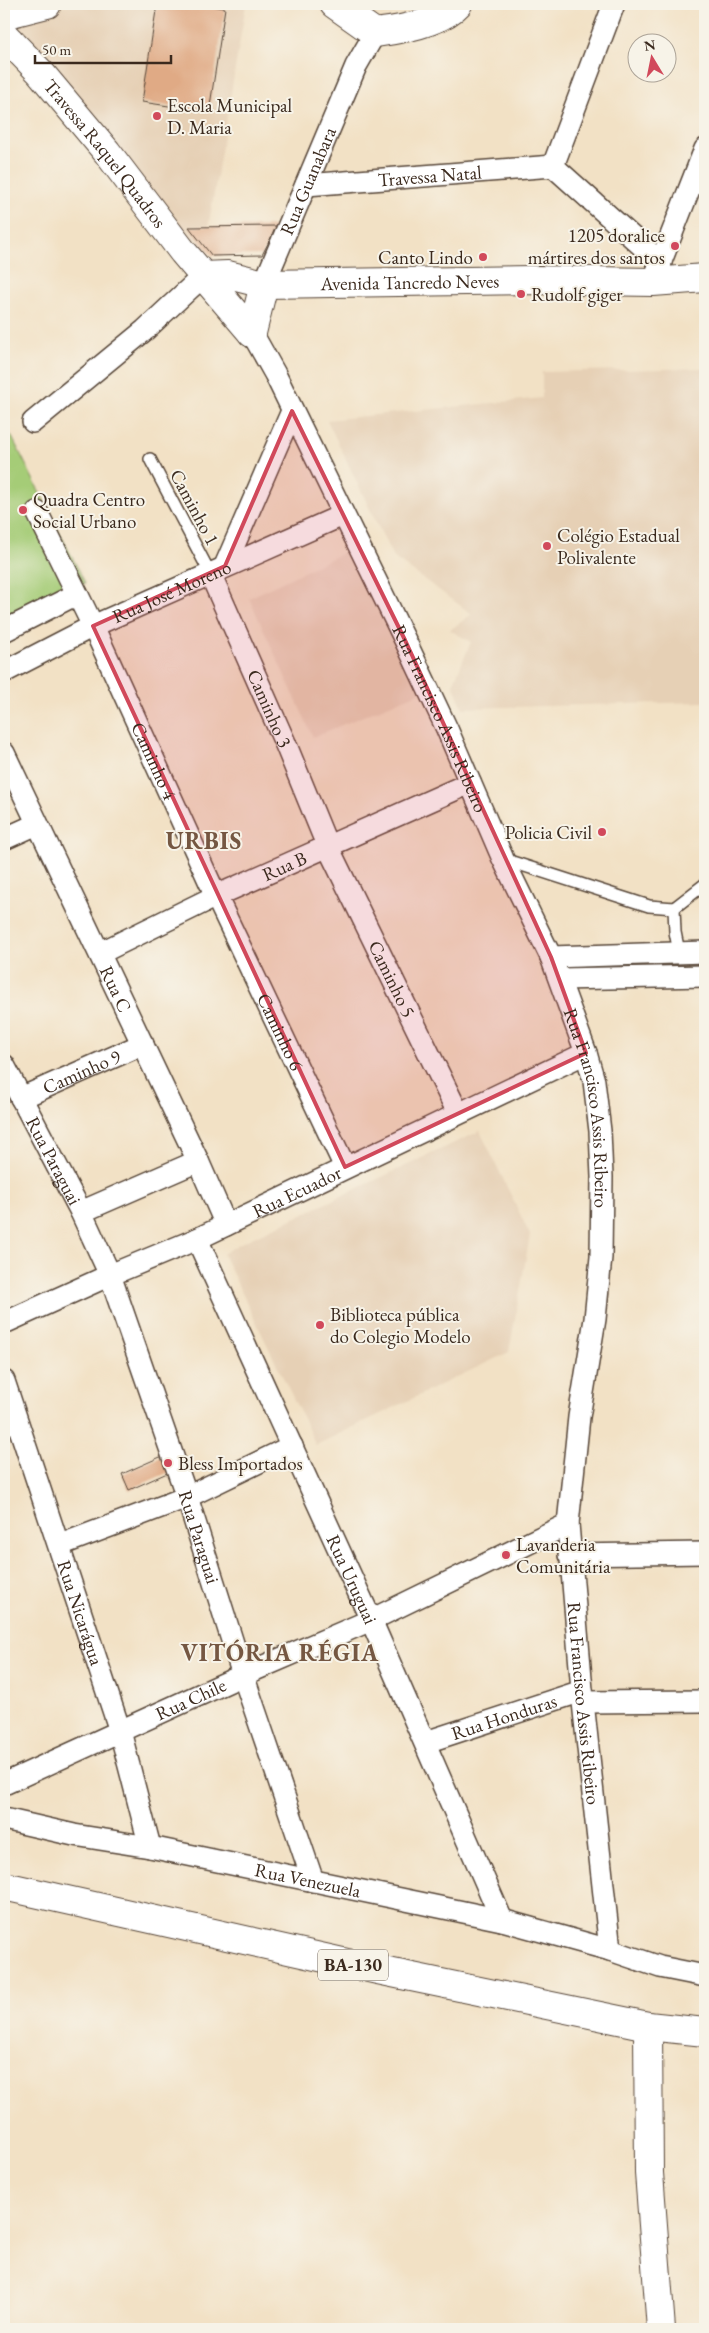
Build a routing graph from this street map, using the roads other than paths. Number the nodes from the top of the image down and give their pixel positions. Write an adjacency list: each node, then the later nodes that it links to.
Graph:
1 (47, 4): 5 (main road)
2 (334, 4): 6 (main road)
3 (458, 4): 6 (main road)
4 (614, 4): 9 (street)
5 (4, 15)
6 (374, 33): 10 (street, Rua Guanabara)
7 (4, 35): 12 (main road, Travessa Raquel Quadros)
8 (705, 149): 11 (street)
9 (553, 166): 10 (street, Travessa Natal); 11 (street)
10 (306, 185): 14 (street, Rua Guanabara)
11 (657, 273): 13 (main road, Avenida Tancredo Neves); 14 (main road, Avenida Tancredo Neves)
12 (204, 276): 14 (main road, Avenida Tancredo Neves); 15 (main road, Travessa Raquel Quadros); 17 (street)
13 (705, 278)
14 (264, 284): 15 (main road, Rua Guanabara)
15 (252, 333): 16 (street, Rua Francisco Assis Ribeiro)
16 (292, 411): 20 (street, Rua Francisco Assis Ribeiro); 21 (street)
17 (33, 422)
18 (150, 459): 21 (lane, Caminho 1)
19 (37, 512): 22 (street, Caminho 4)
20 (343, 515): 21 (street, Rua José Moreno); 27 (street, Rua Francisco Assis Ribeiro)
21 (218, 570): 23 (street, Rua José Moreno); 30 (street, Caminho 3)
22 (78, 594): 23 (street, Caminho 4); 24 (street)
23 (93, 626): 25 (street, Rua José Moreno); 33 (street, Caminho 4)
24 (4, 630)
25 (4, 672)
26 (4, 753): 28 (street, Rua C)
27 (470, 783): 30 (street, Rua B); 31 (street, Rua Francisco Assis Ribeiro)
28 (36, 824): 29 (street); 37 (street, Rua C)
29 (4, 840)
30 (327, 845): 33 (street, Rua B); 45 (street, Caminho 5)
31 (503, 859): 34 (lane); 38 (street, Rua Francisco Assis Ribeiro)
32 (705, 884): 34 (lane)
33 (216, 896): 37 (street, Rua B); 47 (street, Caminho 6)
34 (674, 908): 35 (lane)
35 (679, 952): 36 (street); 38 (street)
36 (705, 952)
37 (100, 953): 41 (street, Rua C)
38 (551, 957): 40 (street, Rua Francisco Assis Ribeiro)
39 (705, 976): 40 (street)
40 (560, 979): 42 (street, Rua Francisco Assis Ribeiro)
41 (143, 1044): 44 (street, Caminho 9); 46 (street, Rua C)
42 (586, 1053): 45 (street, Rua Ecuador); 56 (street, Rua Francisco Assis Ribeiro)
43 (4, 1065): 44 (street, Rua Paraguai)
44 (21, 1098): 48 (street, Rua Paraguai)
45 (458, 1113): 47 (street, Rua Ecuador)
46 (198, 1161): 48 (street); 49 (street, Rua C)
47 (344, 1167): 49 (street, Rua Ecuador)
48 (81, 1212): 51 (street, Rua Paraguai)
49 (226, 1225): 50 (street, Rua Ecuador)
50 (196, 1239): 51 (street, Rua Ecuador); 54 (street, Rua Uruguai)
51 (110, 1274): 52 (street, Rua Ecuador); 55 (street, Rua Paraguai)
52 (4, 1323)
53 (4, 1380): 57 (street, Rua Nicarágua)
54 (292, 1446): 55 (street); 60 (street, Rua Uruguai)
55 (187, 1498): 57 (street); 61 (street, Rua Paraguai)
56 (568, 1524): 59 (street, Rua Francisco Assis Ribeiro); 60 (street, Rua Chile)
57 (60, 1546): 64 (street, Rua Nicarágua)
58 (705, 1553): 59 (street)
59 (569, 1555): 62 (street, Rua Francisco Assis Ribeiro)
60 (371, 1620): 61 (street, Rua Chile); 65 (street, Rua Uruguai)
61 (243, 1675): 64 (street, Rua Chile); 69 (street, Rua Paraguai)
62 (582, 1696): 63 (street, Rua Honduras); 65 (street, Rua Honduras); 72 (street, Rua Francisco Assis Ribeiro)
63 (705, 1701)
64 (120, 1731): 66 (street, Rua Chile); 68 (street, Rua Nicarágua)
65 (426, 1742): 71 (street, Rua Uruguai)
66 (4, 1784)
67 (4, 1819): 68 (street, Rua Venezuela)
68 (150, 1847): 69 (street, Rua Venezuela)
69 (313, 1881): 71 (street, Rua Venezuela)
70 (4, 1886): 74 (main road, BA-130)
71 (502, 1920): 72 (street, Rua Venezuela)
72 (610, 1950): 73 (street, Rua Venezuela)
73 (705, 1976)
74 (648, 2026): 75 (main road, BA-130); 76 (main road)
75 (705, 2032)
76 (661, 2329)

